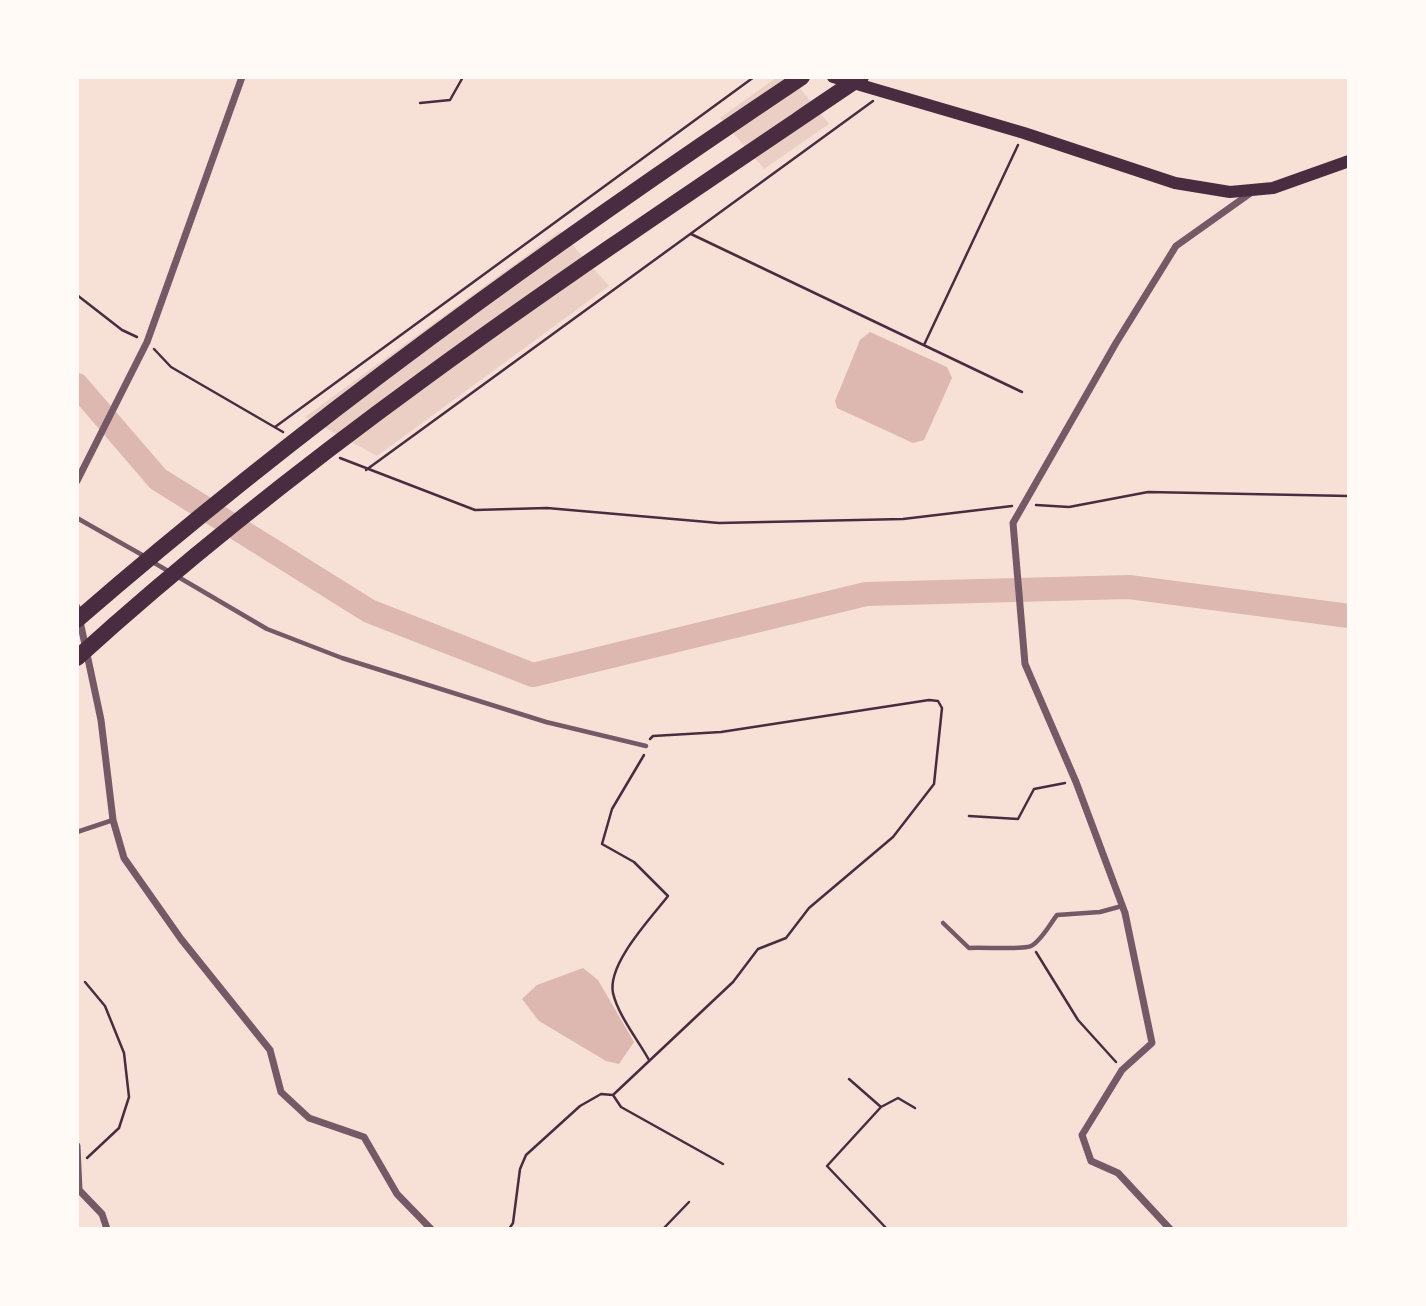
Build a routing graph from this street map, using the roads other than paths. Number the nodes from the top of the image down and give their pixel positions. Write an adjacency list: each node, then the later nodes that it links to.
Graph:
1 (242, 77): 7 (street)
2 (802, 77): 10 (highway)
3 (833, 77): 6 (main road)
4 (862, 77): 11 (highway)
5 (1349, 161): 6 (main road)
6 (1252, 192): 15 (street)
7 (77, 481)
8 (77, 519): 12 (lane)
9 (77, 607): 13 (street)
10 (77, 620)
11 (77, 658)
12 (646, 746)
13 (113, 820): 14 (lane); 19 (street)
14 (77, 832)
15 (1123, 906): 16 (lane); 20 (street)
16 (943, 923)
17 (77, 1146): 18 (street)
18 (107, 1229)
19 (431, 1229)
20 (1170, 1229)

